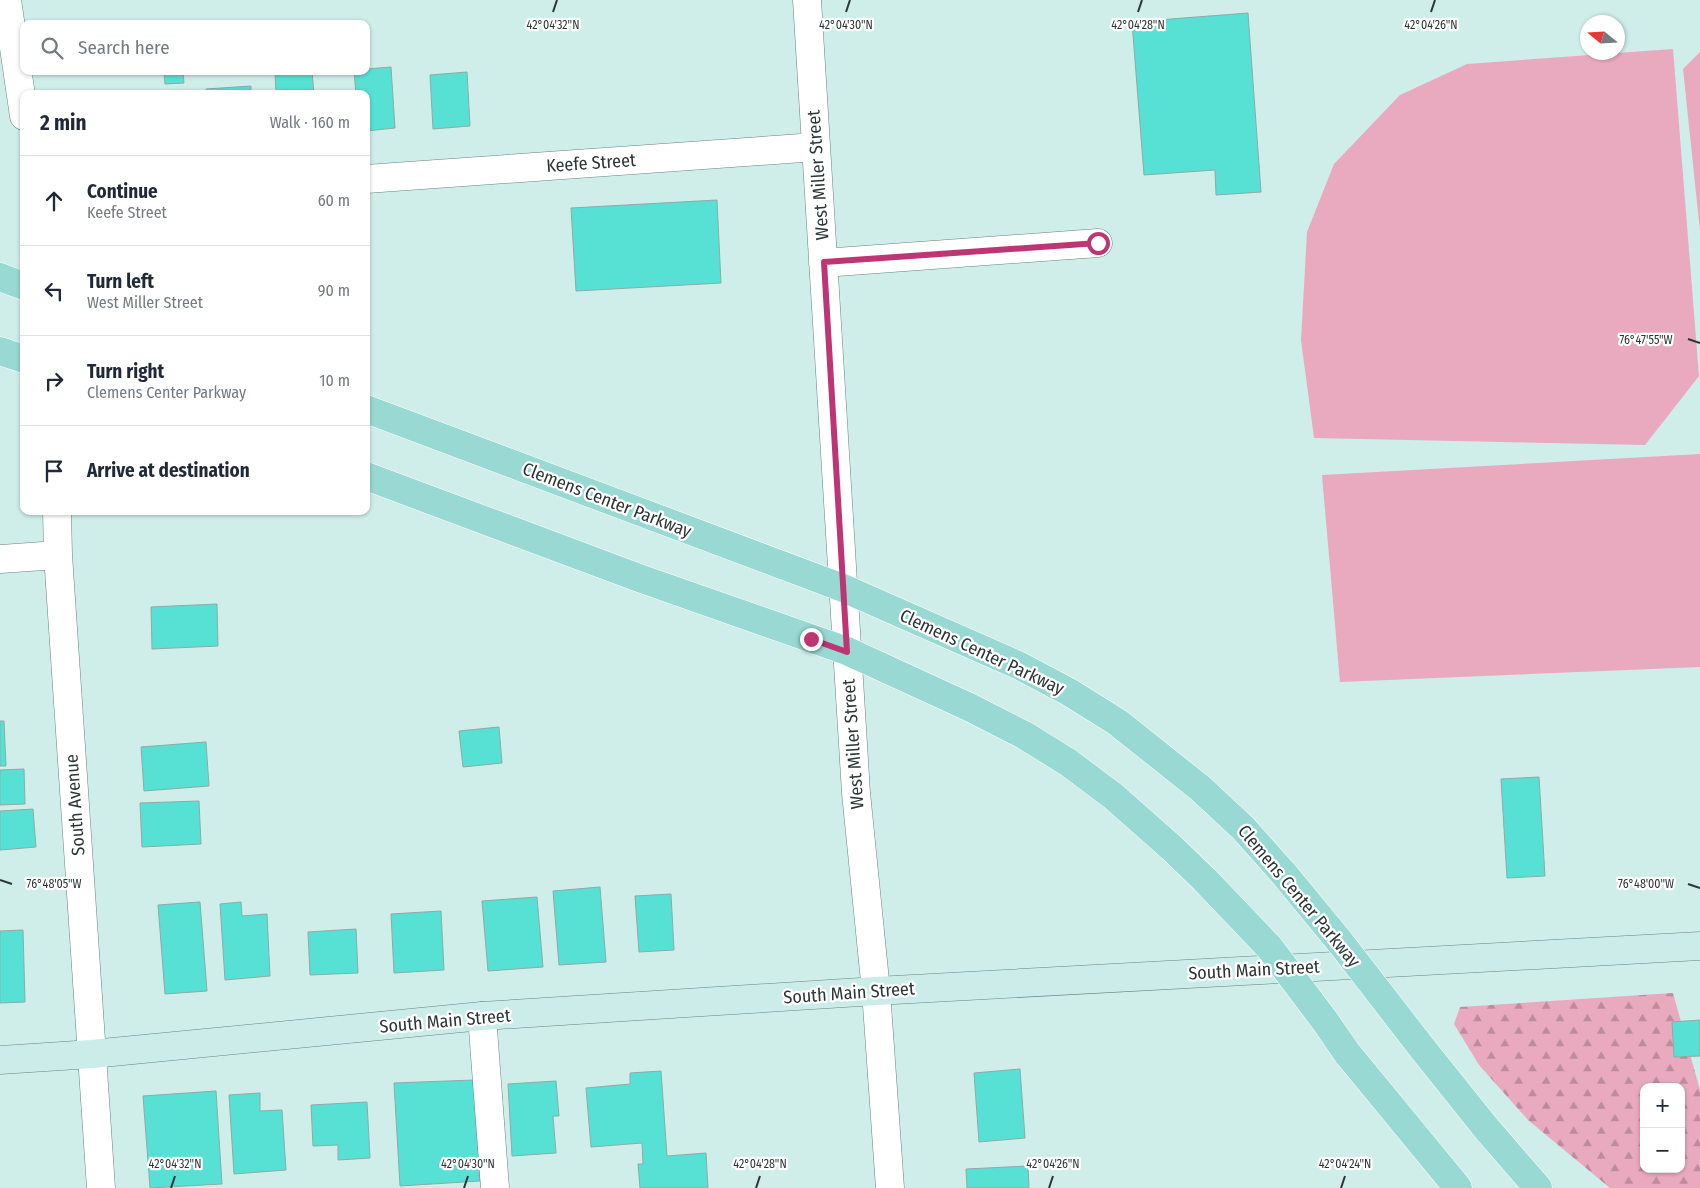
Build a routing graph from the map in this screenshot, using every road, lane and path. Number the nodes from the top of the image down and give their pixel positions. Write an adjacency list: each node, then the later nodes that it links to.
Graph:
1 (7, 0): 3 (street)
2 (807, 0): 4 (street, West Miller Street)
3 (20, 90)
4 (816, 147): 5 (street, Keefe Street); 7 (street, West Miller Street)
5 (370, 179)
6 (1098, 243): 7 (street)
7 (824, 262): 17 (street, West Miller Street)
8 (0, 278): 9 (main road)
9 (20, 285)
10 (0, 350): 11 (main road)
11 (20, 358)
12 (370, 411): 17 (main road, Clemens Center Parkway)
13 (370, 477): 18 (main road)
14 (57, 515): 15 (street, South Avenue)
15 (58, 555): 16 (street); 22 (street, South Avenue)
16 (0, 559)
17 (843, 588): 18 (street, West Miller Street); 28 (main road, Clemens Center Parkway, bridge)
18 (847, 652): 20 (street, West Miller Street); 27 (main road, bridge)
19 (1700, 946): 20 (street, South Main Street)
20 (876, 991): 21 (street, South Main Street); 26 (street, West Miller Street)
21 (482, 1016): 22 (street, South Main Street); 25 (street)
22 (92, 1054): 23 (street, South Main Street); 24 (street, South Avenue)
23 (0, 1060)
24 (101, 1188)
25 (495, 1188)
26 (890, 1188)
27 (1458, 1188)
28 (1538, 1188)

